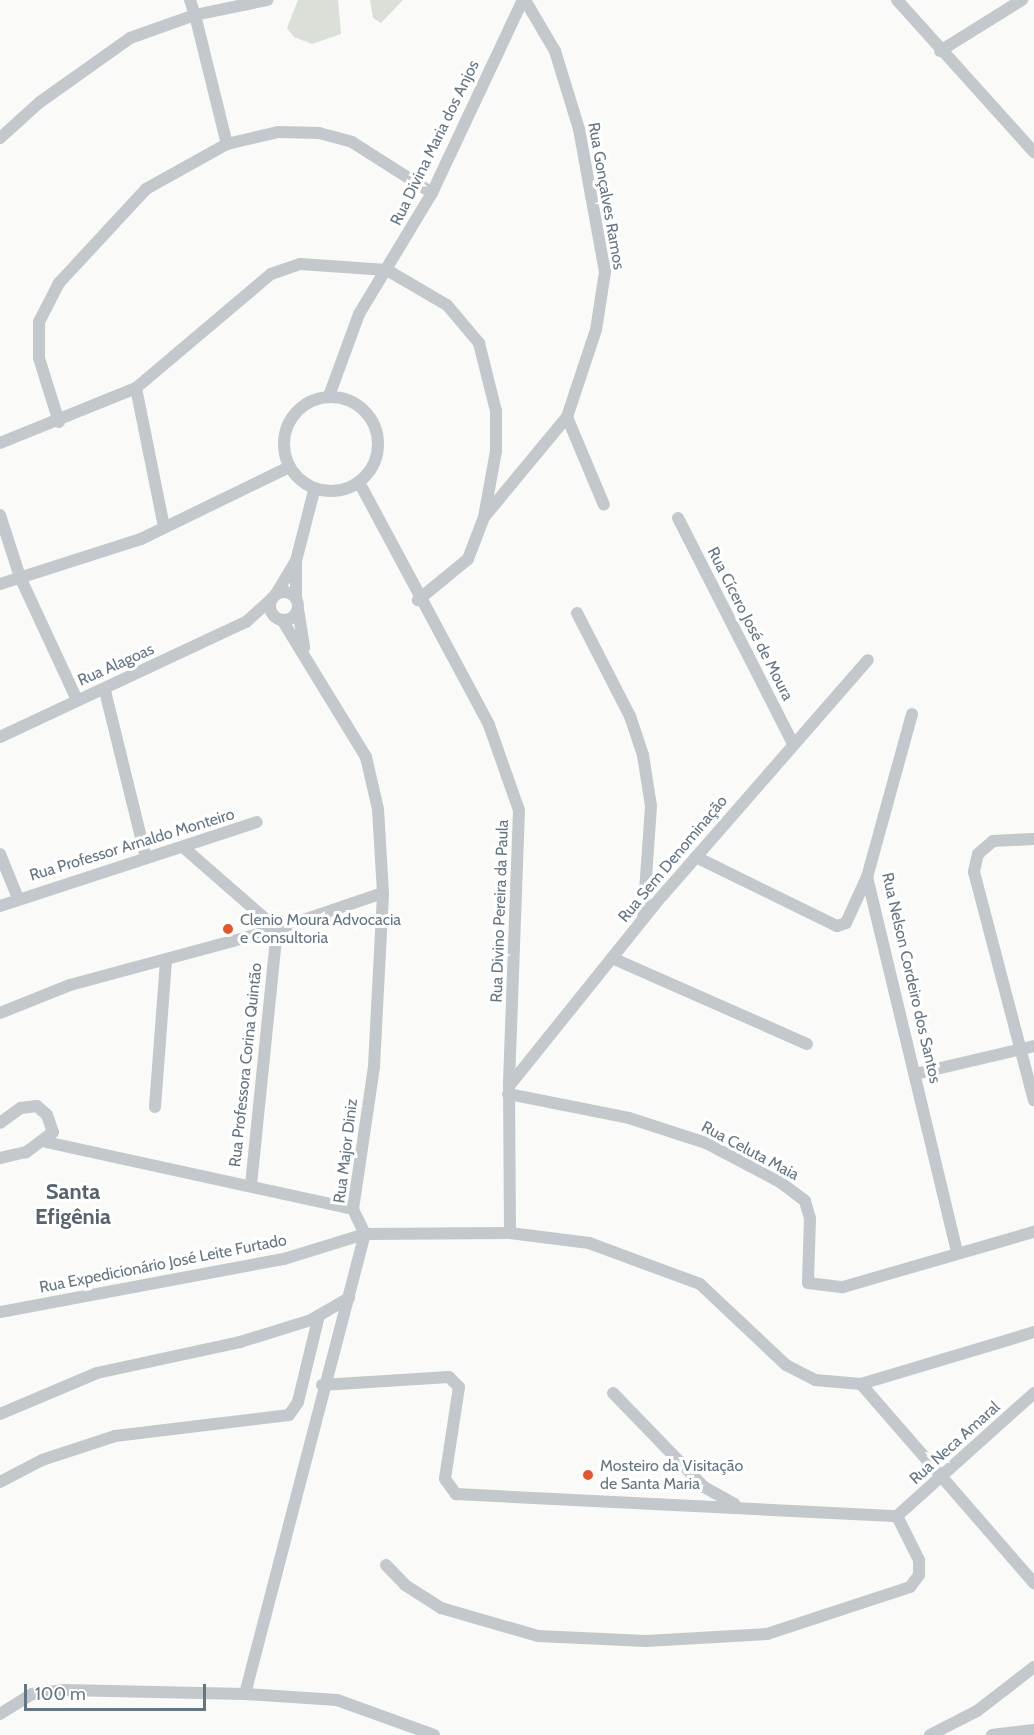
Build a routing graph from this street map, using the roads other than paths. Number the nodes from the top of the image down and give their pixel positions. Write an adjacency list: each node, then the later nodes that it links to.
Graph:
1 (190, 0): 6 (street)
2 (267, 0): 6 (street)
3 (524, 0): 11 (street, Rua Divina Maria dos Anjos); 15 (street, Rua Gonçalves Ramos)
4 (897, 0): 7 (street)
5 (1022, 0): 7 (street)
6 (195, 15): 8 (street); 9 (street)
7 (940, 51): 10 (street)
8 (0, 138)
9 (227, 144): 11 (street); 16 (street)
10 (1034, 152)
11 (432, 193): 12 (street, Rua Divina Maria dos Anjos)
12 (387, 270): 13 (street); 14 (street, Rua Divina Maria dos Anjos); 23 (street)
13 (136, 388): 16 (street); 25 (street)
14 (329, 396): 18 (street); 19 (street)
15 (567, 417): 21 (street); 23 (street, Rua Gonçalves Ramos)
16 (59, 422): 17 (street)
17 (0, 443)
18 (287, 468): 20 (street); 25 (street)
19 (360, 484): 20 (street); 30 (street, Rua Divino Pereira da Paula)
20 (314, 491): 26 (street, Rua Alagoas)
21 (604, 505)
22 (0, 515): 27 (street)
23 (484, 517): 30 (street)
24 (678, 518): 41 (street, Rua Cícero José de Moura)
25 (164, 527): 27 (street)
26 (296, 561): 29 (street, Rua Alagoas); 31 (street, Rua Alagoas)
27 (20, 577): 28 (street); 38 (street)
28 (0, 584)
29 (274, 596): 31 (street); 33 (street); 34 (street, Rua Alagoas)
30 (418, 600): 61 (street, Rua Divino Pereira da Paula)
31 (297, 603): 33 (street); 35 (street, Rua Major Diniz)
32 (577, 613): 52 (street)
33 (279, 619): 34 (street, Rua Alagoas); 35 (street, Rua Major Diniz)
34 (246, 622): 37 (street, Rua Alagoas)
35 (304, 649): 49 (street, Rua Major Diniz)
36 (868, 660): 41 (street, Rua Sem Denominação)
37 (105, 691): 38 (street, Rua Alagoas); 47 (street)
38 (77, 700): 40 (street, Rua Alagoas)
39 (912, 714): 48 (street, Rua Nelson Cordeiro dos Santos)
40 (0, 737)
41 (793, 744): 46 (street, Rua Sem Denominação)
42 (257, 822): 44 (street, Rua Professor Arnaldo Monteiro)
43 (1034, 839): 59 (street)
44 (183, 847): 47 (street, Rua Professor Arnaldo Monteiro); 53 (street)
45 (0, 854): 50 (street, Rua Professor Arnaldo Monteiro)
46 (696, 857): 48 (street); 52 (street, Rua Sem Denominação)
47 (146, 858): 50 (street, Rua Professor Arnaldo Monteiro)
48 (867, 877): 60 (street, Rua Nelson Cordeiro dos Santos)
49 (382, 893): 53 (street); 68 (street, Rua Major Diniz)
50 (18, 898): 51 (street, Rua Professor Arnaldo Monteiro)
51 (0, 906)
52 (643, 920): 54 (street, Rua Sem Denominação)
53 (277, 929): 55 (street); 67 (street, Rua Professora Corina Quintão)
54 (612, 958): 57 (street); 61 (street, Rua Sem Denominação)
55 (166, 959): 56 (street); 63 (street)
56 (0, 1013)
57 (807, 1044)
58 (1034, 1046): 59 (street)
59 (1018, 1050): 60 (street); 62 (street)
60 (915, 1074): 72 (street, Rua Nelson Cordeiro dos Santos)
61 (508, 1090): 70 (street, Rua Divino Pereira da Paula); 72 (street, Rua Celuta Maia)
62 (1034, 1100)
63 (155, 1107)
64 (0, 1123): 65 (street)
65 (46, 1142): 66 (street); 67 (street)
66 (0, 1158)
67 (251, 1185): 68 (street)
68 (353, 1209): 71 (street, Rua Major Diniz)
69 (1034, 1232): 72 (street, Rua Celuta Maia)
70 (510, 1233): 71 (street, Rua Expedicionário José Leite Furtado); 77 (street, Rua Expedicionário José Leite Furtado)
71 (364, 1234): 73 (street); 74 (street, Rua Expedicionário José Leite Furtado)
72 (957, 1251)
73 (349, 1299): 75 (street); 78 (street)
74 (0, 1312)
75 (319, 1315): 81 (street); 83 (street)
76 (1034, 1332): 77 (street, Rua Expedicionário José Leite Furtado)
77 (861, 1384): 82 (street)
78 (322, 1385): 84 (street); 89 (street)
79 (612, 1393): 84 (street)
80 (1034, 1393): 82 (street, Rua Neca Amaral)
81 (0, 1414)
82 (942, 1480): 85 (street, Rua Neca Amaral); 87 (street)
83 (0, 1482)
84 (738, 1506): 85 (street)
85 (897, 1516): 86 (street)
86 (386, 1564)
87 (1034, 1583)
88 (1034, 1667): 93 (street)
89 (245, 1694): 90 (street); 92 (street)
90 (0, 1714)
91 (1034, 1730): 94 (street)
92 (434, 1735)
93 (930, 1735)
94 (992, 1735)

